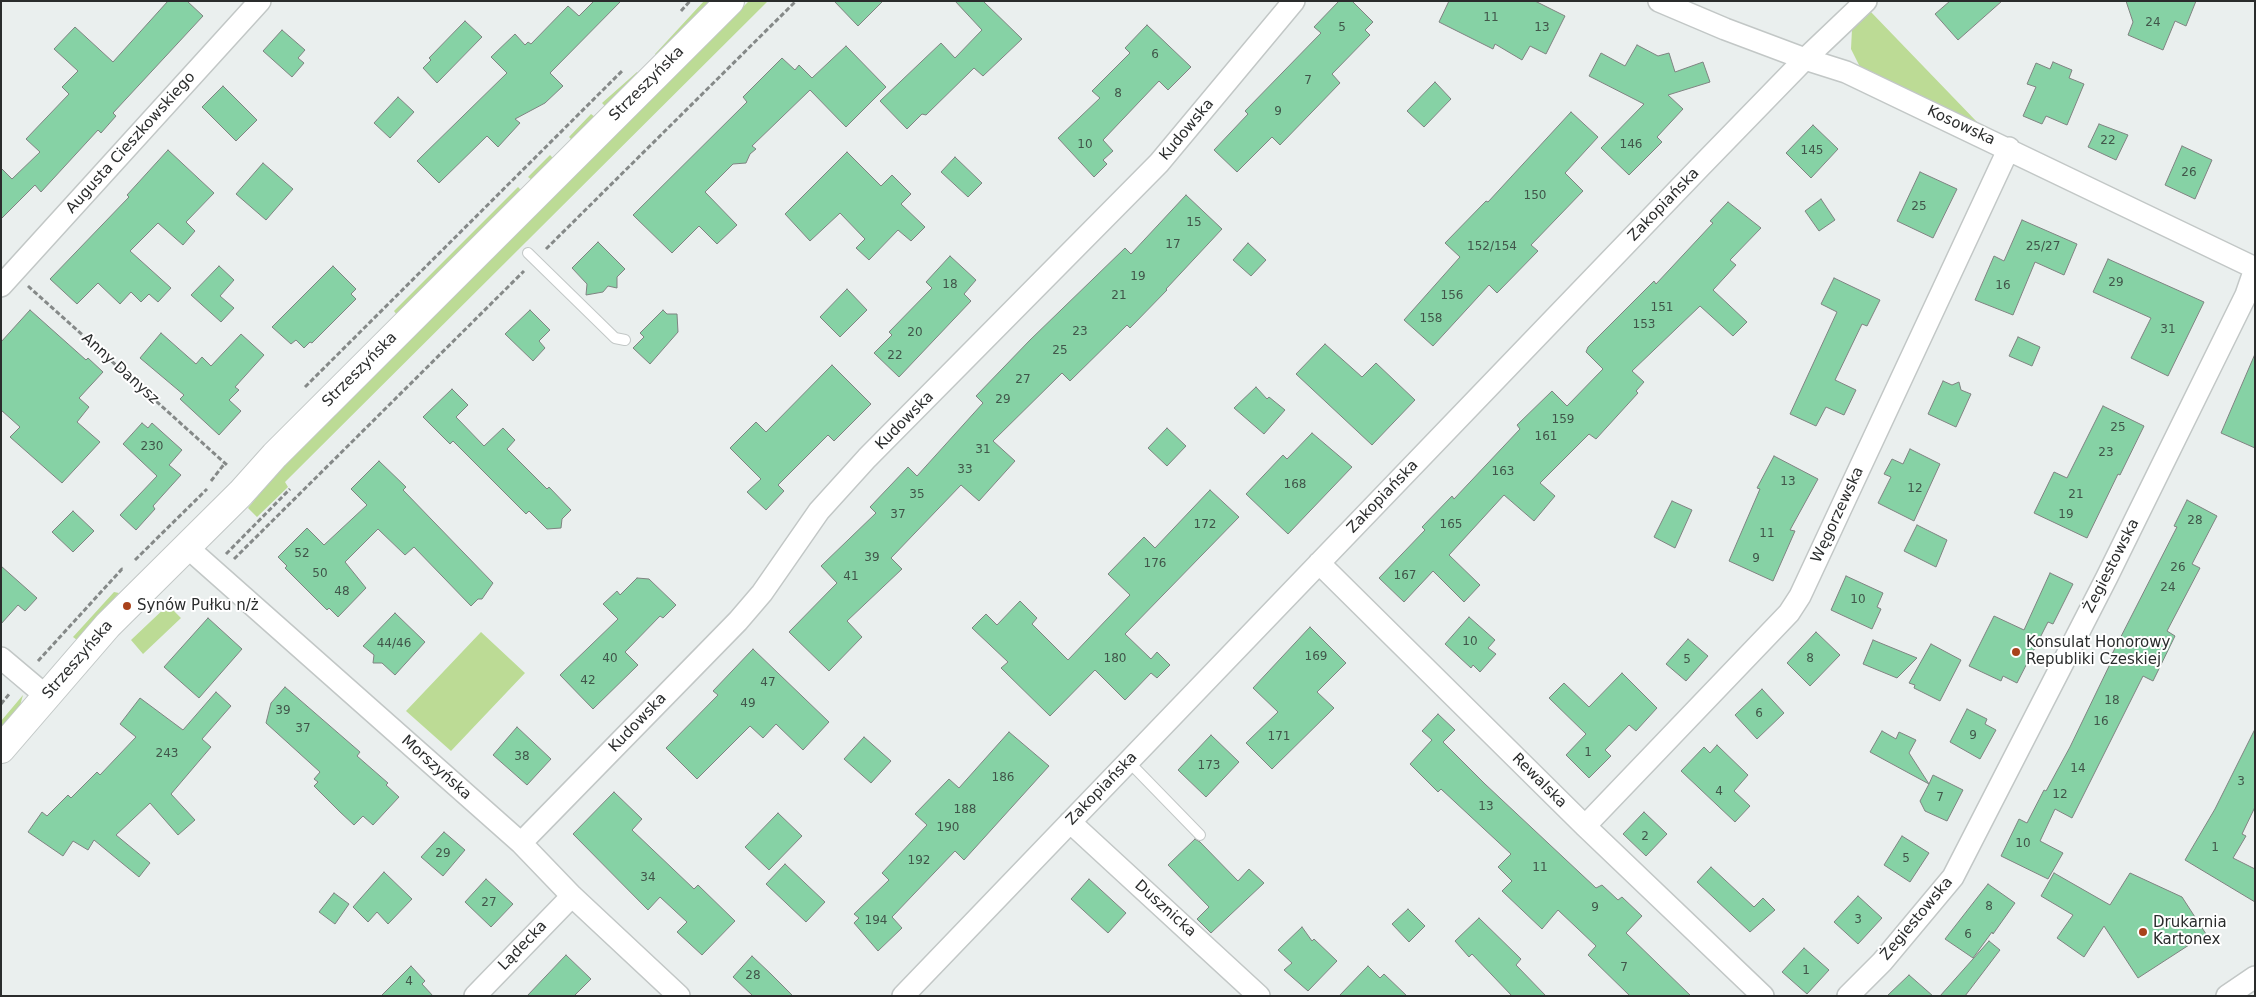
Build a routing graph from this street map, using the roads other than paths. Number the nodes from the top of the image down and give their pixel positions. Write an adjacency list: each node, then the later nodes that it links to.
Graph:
1 (260, 1): 10 (street, Augusta Cieszkowskiego)
2 (730, 1): 12 (street, Strzeszyńska)
3 (1294, 1): 21 (street, Kudowska)
4 (1659, 1): 6 (street, Kosowska)
5 (1866, 1): 6 (street, Zakopiańska)
6 (1805, 59): 7 (street, Kosowska); 13 (street, Zakopiańska)
7 (2009, 148): 9 (street, Kosowska); 19 (street, Węgorzewska)
8 (532, 257): 11 (lane)
9 (2255, 269): 29 (street, Żegiestowska)
10 (6, 278)
11 (625, 340)
12 (187, 547): 15 (street, Strzeszyńska); 21 (street, Morszyńska)
13 (1319, 563): 17 (street, Zakopiańska); 19 (street, Rewalska)
14 (1, 658): 15 (street)
15 (46, 696): 16 (street, Strzeszyńska)
16 (1, 749)
17 (1129, 762): 18 (street, Zakopiańska); 20 (lane)
18 (1070, 822): 26 (street, Zakopiańska); 27 (street, Dusznicka)
19 (1585, 826): 28 (street, Rewalska)
20 (1200, 835)
21 (520, 843): 22 (street, Morszyńska)
22 (572, 896): 24 (street, Lądecka); 25 (street, Morszyńska)
23 (2255, 977): 30 (street)
24 (475, 996)
25 (679, 996)
26 (903, 996)
27 (1259, 996)
28 (1762, 996)
29 (1848, 996)
30 (2227, 996)

